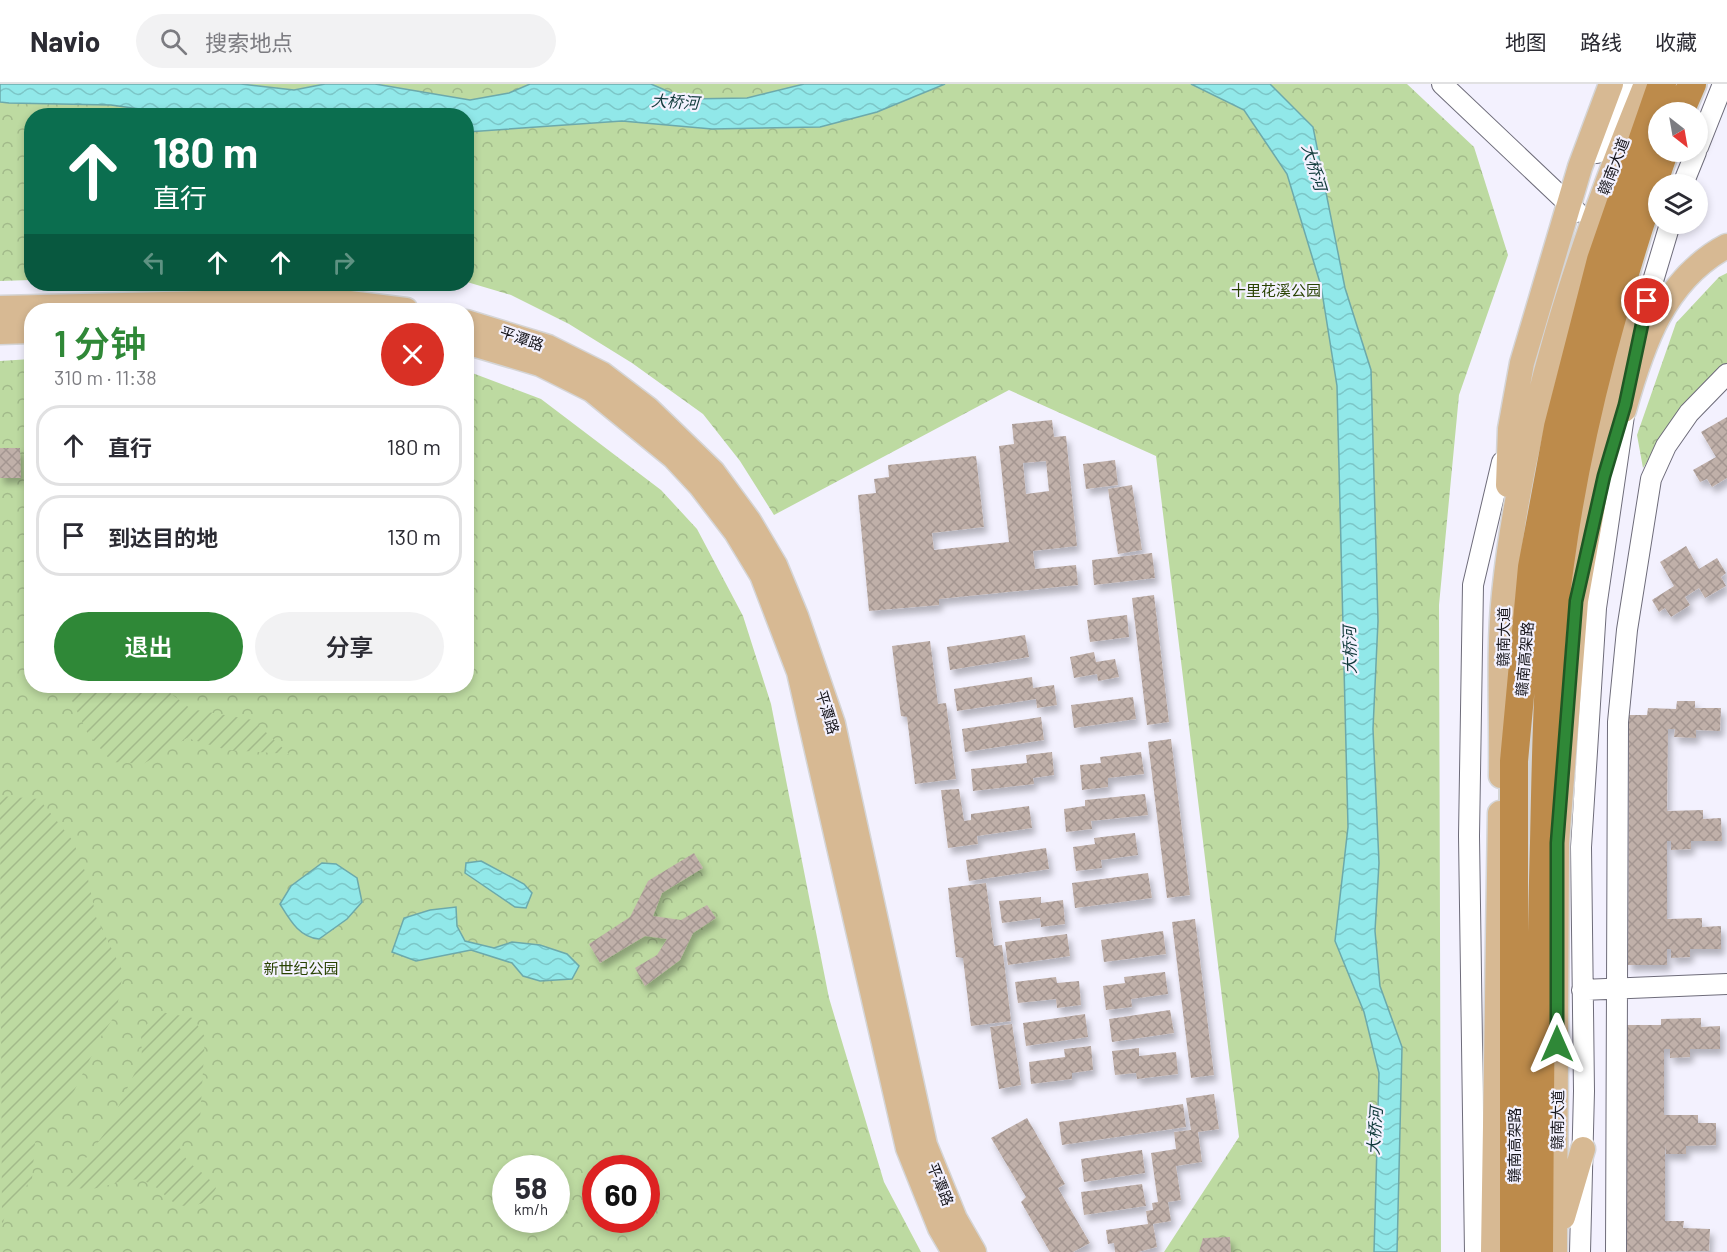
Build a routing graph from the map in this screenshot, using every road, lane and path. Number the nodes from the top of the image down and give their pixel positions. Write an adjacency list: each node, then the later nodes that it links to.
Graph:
1 (1442, 84): 13 (street)
2 (1611, 84): 13 (main road)
3 (1627, 84): 13 (street)
4 (1646, 84): 28 (main road, 赣南大道)
5 (1662, 84): 35 (highway, 赣南高架路)
6 (1692, 84): 9 (highway)
7 (1707, 84): 10 (main road)
8 (1723, 84): 11 (street)
9 (1684, 102)
10 (1699, 102)
11 (1708, 122)
12 (1661, 162): 36 (highway, 赣南高架路)
13 (1572, 208): 27 (main road)
14 (1652, 234): 29 (main road, 赣南大道)
15 (1667, 234): 26 (street)
16 (1727, 246): 26 (main road)
17 (203, 303): 18 (main road)
18 (349, 303)
19 (24, 307): 20 (main road)
20 (0, 308)
21 (474, 324): 38 (main road, 平潭路)
22 (24, 331): 23 (main road)
23 (0, 332)
24 (474, 344): 37 (main road, 平潭路)
25 (1727, 374): 32 (street)
26 (1625, 405): 29 (main road); 31 (street)
27 (1510, 429): 28 (main road); 35 (street)
28 (1504, 596): 35 (main road, 赣南大道)
29 (1576, 601): 36 (main road, 赣南大道)
30 (1727, 984): 32 (street)
31 (1582, 990): 32 (street); 33 (street)
32 (1617, 990): 39 (street)
33 (1583, 1149): 34 (street); 36 (main road)
34 (1580, 1246)
35 (1490, 1250)
36 (1550, 1250)
37 (954, 1252)
38 (974, 1252)
39 (1616, 1252)

